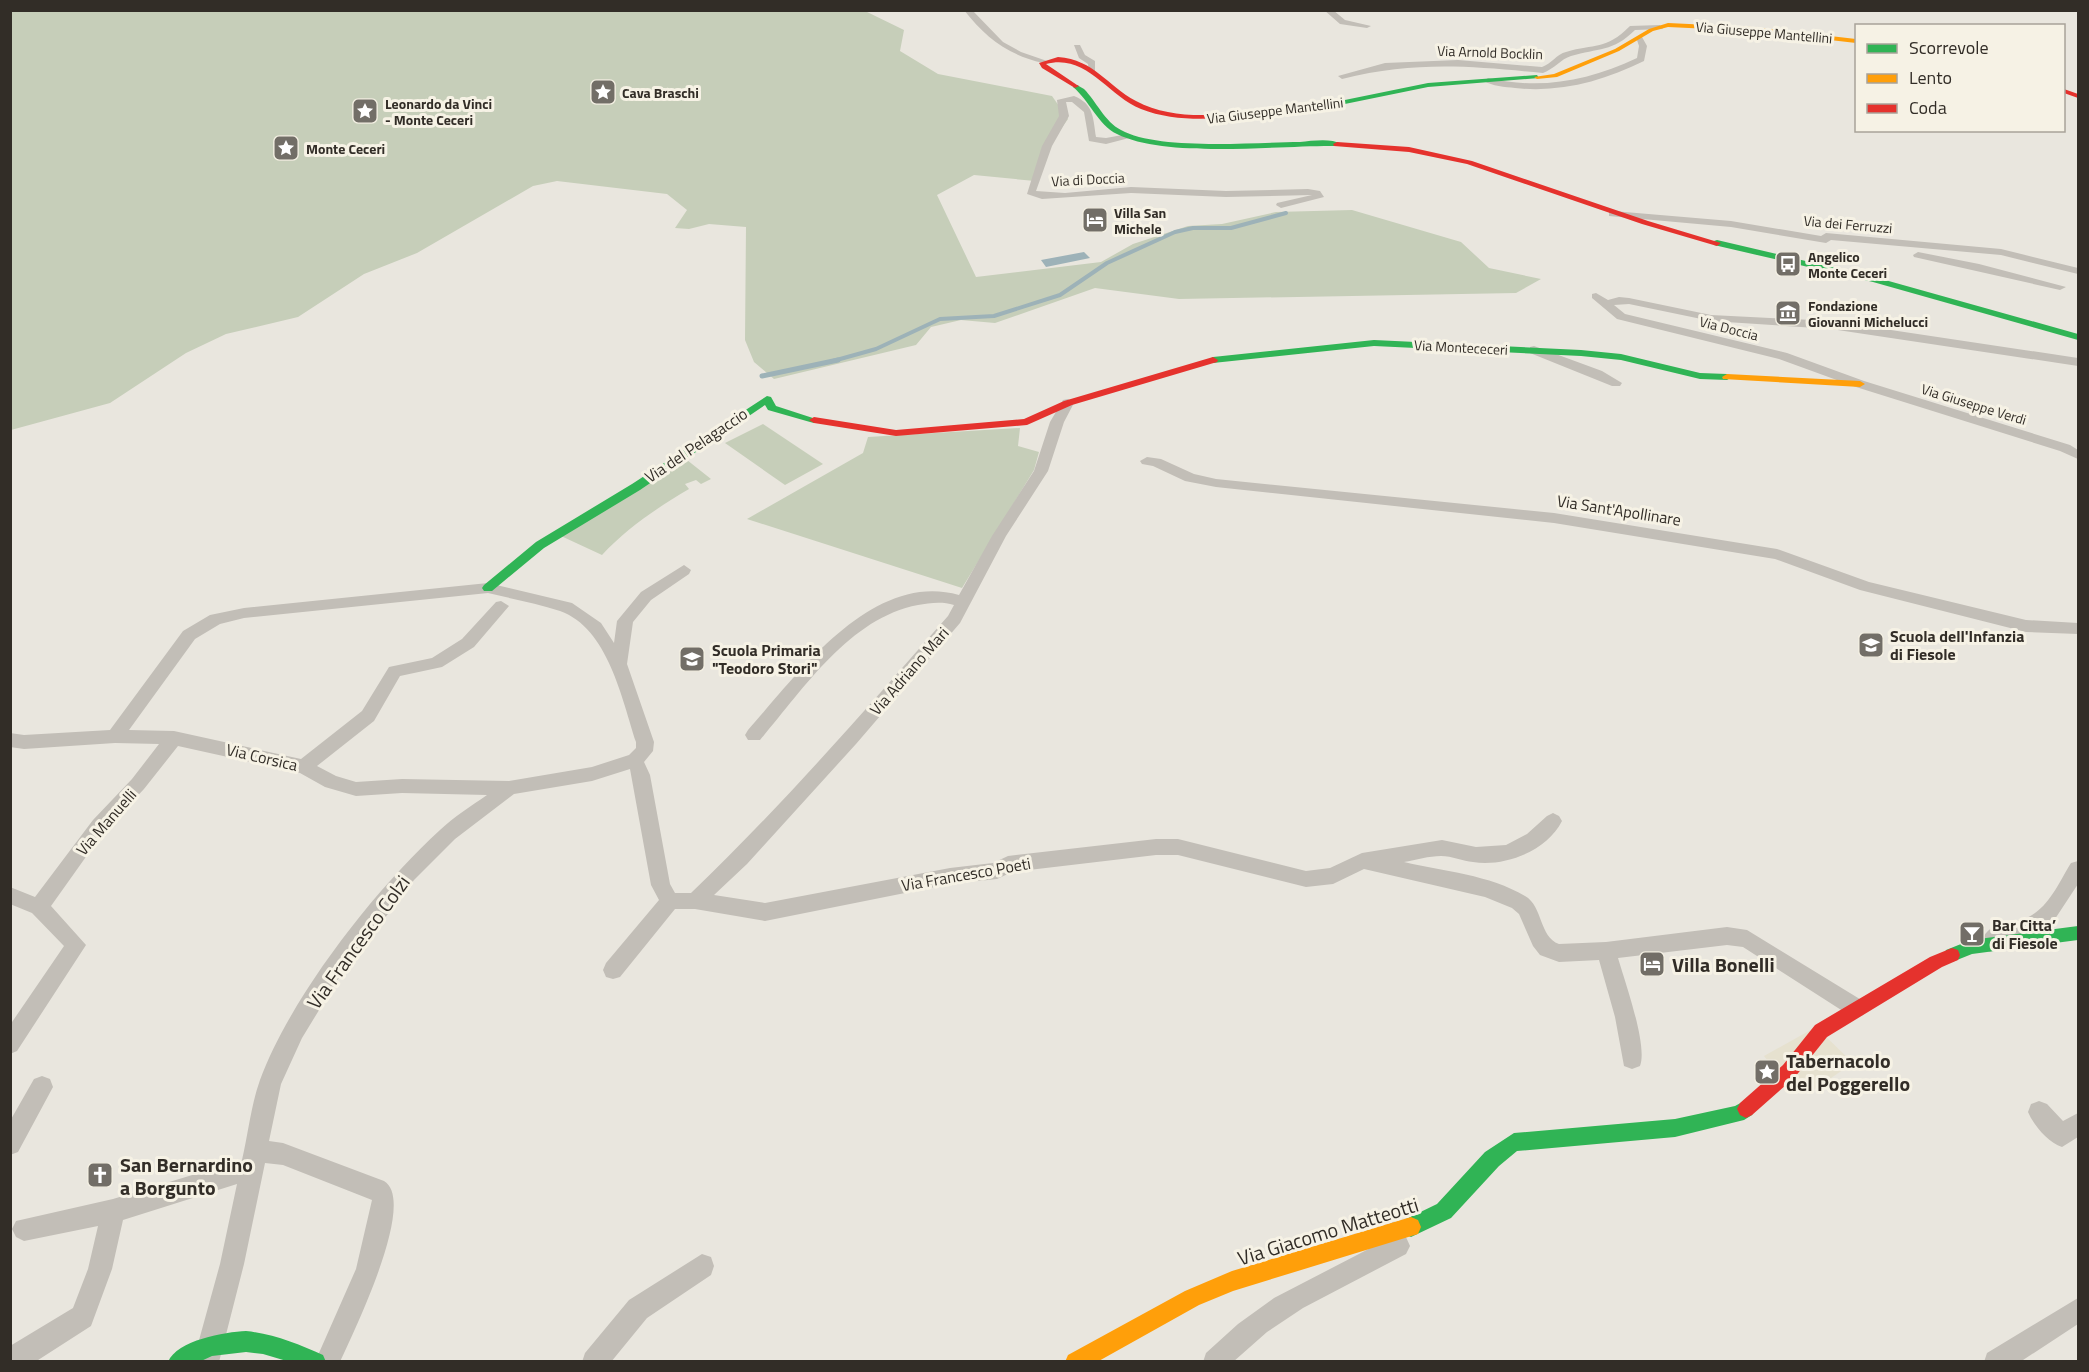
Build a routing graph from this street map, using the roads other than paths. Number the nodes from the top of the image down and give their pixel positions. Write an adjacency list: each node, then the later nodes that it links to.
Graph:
1 (967, 10): 7 (street)
2 (1327, 10): 3 (street)
3 (1367, 26)
4 (1660, 27): 5 (main road, Via Giuseppe Mantellini); 8 (main road, Via Giuseppe Mantellini); 9 (street, Via Arnold Bocklin)
5 (1855, 41)
6 (1077, 47): 8 (street)
7 (1043, 61): 8 (main road, Via Giuseppe Mantellini); 10 (main road)
8 (1092, 70)
9 (1342, 76)
10 (1128, 137): 11 (street, Via di Doccia); 12 (main road)
11 (1281, 205)
12 (1613, 214): 13 (street, Via dei Ferruzzi); 18 (main road)
13 (1826, 240): 14 (street, Via dei Ferruzzi); 15 (street)
14 (2079, 271)
15 (2060, 287)
16 (1596, 296): 17 (street, Via Doccia)
17 (1607, 304): 20 (street); 22 (street, Via Doccia)
18 (2079, 337)
19 (1534, 350): 21 (street); 22 (main road, Via Montececeri); 23 (main road, Via Montececeri)
20 (2079, 362)
21 (1616, 383)
22 (1860, 384): 24 (street, Via Giuseppe Verdi)
23 (1068, 403): 27 (main road, Via del Pelagaccio); 28 (street, Via Adriano Mari)
24 (2079, 454)
25 (1147, 461): 30 (street, Via Sant'Apollinare)
26 (684, 570): 31 (street)
27 (488, 588): 31 (street); 33 (street)
28 (963, 603): 32 (street); 44 (street, Via Adriano Mari)
29 (501, 606): 37 (street)
30 (2079, 629)
31 (619, 664): 36 (street)
32 (754, 735)
33 (115, 736): 34 (street, Via Corsica); 35 (street, Via Corsica)
34 (174, 738): 37 (street, Via Corsica); 45 (street, Via Manuelli)
35 (10, 740)
36 (635, 760): 38 (street); 43 (street)
37 (304, 767): 38 (street, Via Corsica)
38 (509, 788): 57 (street, Via Francesco Colzi)
39 (1553, 821): 40 (street, Via Francesco Poeti)
40 (1362, 861): 44 (street, Via Francesco Poeti); 48 (street)
41 (2079, 869): 47 (street)
42 (10, 895): 45 (street)
43 (670, 901): 44 (street, Via Francesco Poeti); 49 (street)
44 (695, 901)
45 (39, 907): 51 (street)
46 (2079, 933): 47 (main road, Via Giacomo Matteotti)
47 (1990, 944): 50 (main road, Via Giacomo Matteotti)
48 (1606, 951): 50 (street); 52 (street)
49 (613, 970)
50 (1856, 1008): 60 (main road, Via Giacomo Matteotti)
51 (10, 1044)
52 (1632, 1059)
53 (42, 1087): 56 (street)
54 (2039, 1112): 55 (street)
55 (2079, 1124)
56 (10, 1144)
57 (253, 1159): 58 (street); 63 (street, Via Francesco Colzi); 67 (street)
58 (113, 1211): 59 (street); 64 (street)
59 (24, 1229)
60 (1392, 1233): 69 (main road, Via Giacomo Matteotti); 70 (street)
61 (702, 1266): 68 (street)
62 (2079, 1310): 71 (street)
63 (208, 1352): 65 (main road); 66 (main road)
64 (10, 1359)
65 (178, 1362)
66 (316, 1362)
67 (327, 1362)
68 (594, 1362)
69 (1075, 1362)
70 (1215, 1362)
71 (1996, 1362)

